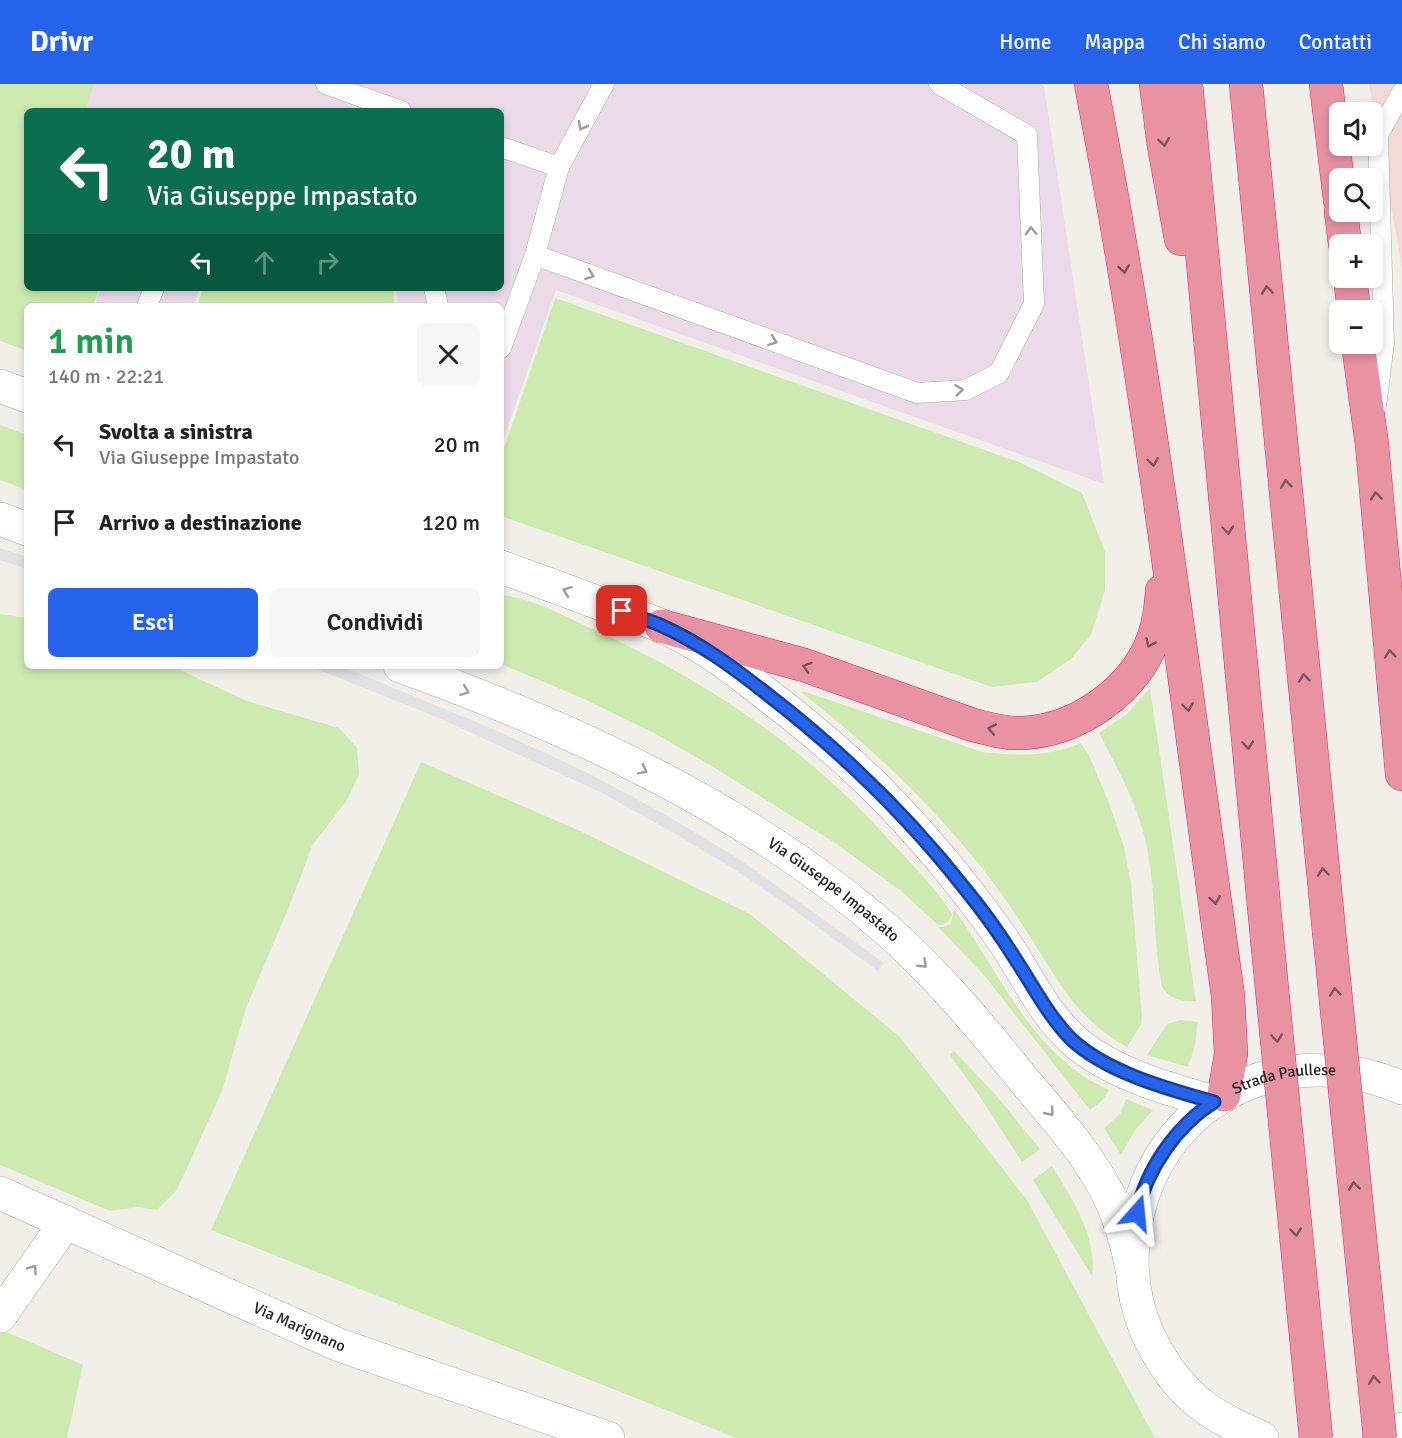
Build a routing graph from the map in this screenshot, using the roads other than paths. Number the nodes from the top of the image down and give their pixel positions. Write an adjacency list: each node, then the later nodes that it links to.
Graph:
1 (326, 84): 11 (lane)
2 (604, 84): 13 (lane, one-way to 13)
3 (939, 84): 16 (lane, one-way to 3)
4 (1091, 84): 15 (highway)
5 (1110, 84): 15 (highway)
6 (1156, 84): 22 (highway, one-way to 22)
7 (1186, 84): 22 (highway)
8 (1246, 84): 43 (highway, one-way to 8, bridge)
9 (1326, 84): 14 (highway)
10 (1402, 92): 21 (lane)
11 (394, 108)
12 (504, 148): 13 (lane)
13 (559, 167): 16 (lane)
14 (1336, 168)
15 (1116, 212): 25 (highway, one-way to 25)
16 (535, 255): 17 (lane)
17 (504, 340)
18 (1359, 354): 21 (highway)
19 (0, 386): 20 (street)
20 (24, 395)
21 (1372, 445): 26 (highway, one-way to 21)
22 (1220, 451): 42 (highway, one-way to 42, bridge)
23 (0, 519): 24 (street)
24 (24, 528)
25 (1165, 545): 29 (highway, one-way to 29); 33 (highway, one-way to 33)
26 (1380, 546): 28 (lane); 31 (highway, one-way to 26)
27 (504, 568): 29 (street, one-way to 27)
28 (1402, 589)
29 (661, 626): 33 (street)
30 (413, 669): 36 (street, Via Giuseppe Impastato, one-way to 36)
31 (1402, 774)
32 (1402, 1088): 33 (street, Strada Paullese)
33 (1219, 1099): 36 (street, Strada Paullese)
34 (0, 1193): 35 (street, Via Marignano)
35 (66, 1222): 37 (street, one-way to 35); 40 (street, Via Marignano)
36 (1132, 1269): 38 (street, Strada Paullese)
37 (0, 1316)
38 (1222, 1426): 41 (street, Strada Paullese)
39 (1402, 1429): 43 (street)
40 (608, 1438)
41 (1262, 1438)
42 (1316, 1438)
43 (1379, 1438)

